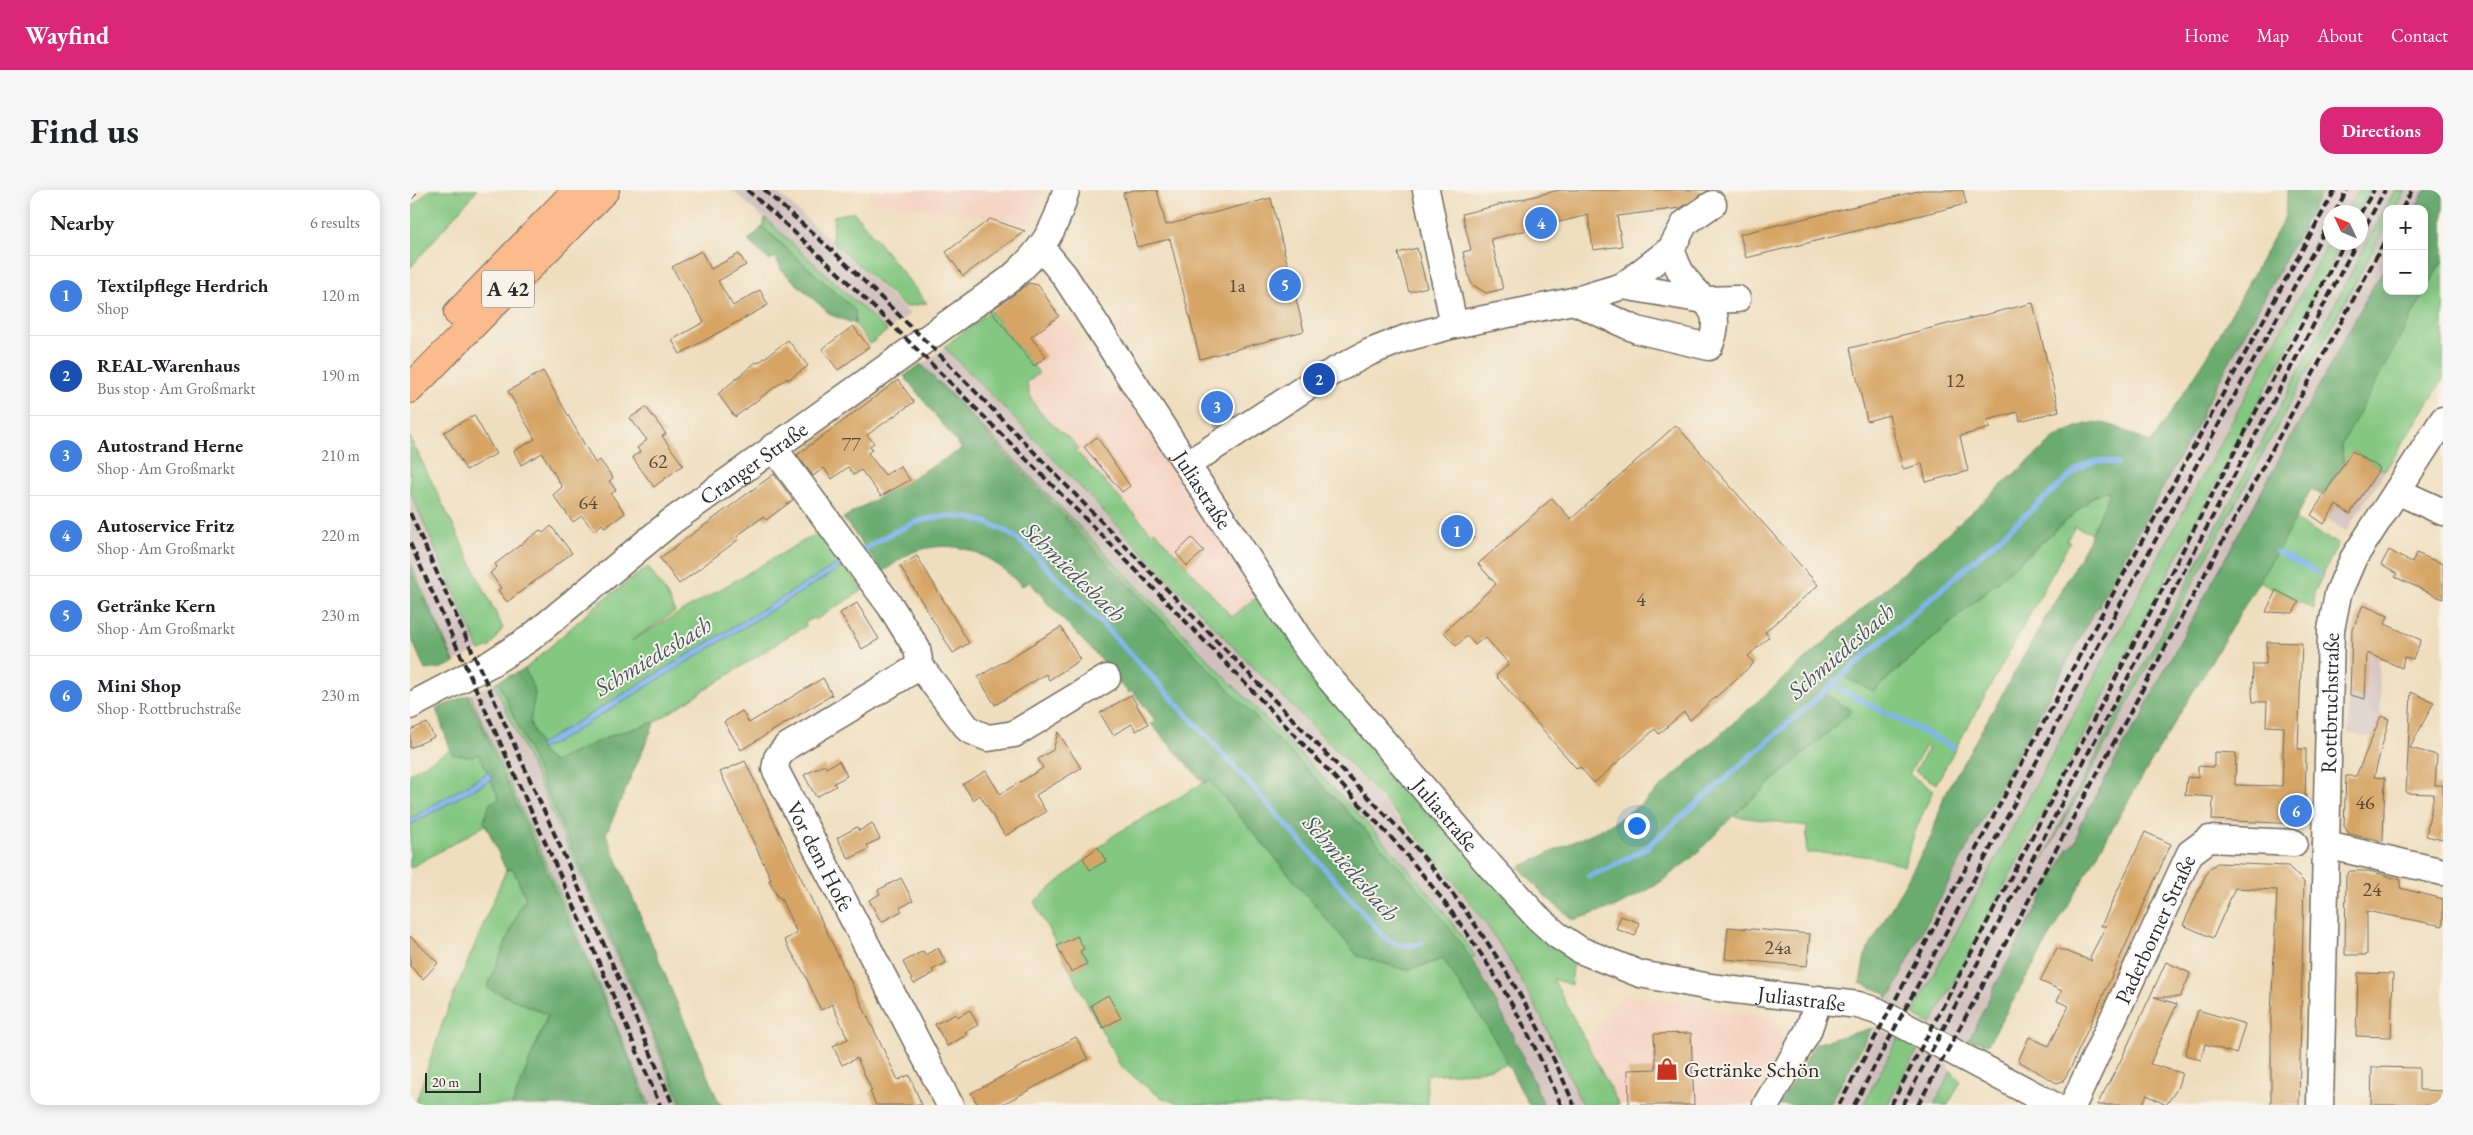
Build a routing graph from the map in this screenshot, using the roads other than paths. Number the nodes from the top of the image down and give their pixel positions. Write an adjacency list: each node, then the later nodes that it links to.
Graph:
1 (577, 190): 13 (highway, A 42)
2 (605, 190): 14 (highway, A 42)
3 (1066, 190): 6 (street, Cranger Straße)
4 (1426, 190): 12 (street)
5 (1713, 204): 7 (street)
6 (1041, 247): 16 (street, Cranger Straße); 17 (street, Juliastraße)
7 (1671, 249): 8 (street); 10 (street)
8 (1623, 286): 10 (street); 11 (street)
9 (1737, 299): 10 (street)
10 (1704, 300): 11 (street)
11 (1573, 301): 12 (street)
12 (1454, 325): 17 (street)
13 (410, 364)
14 (410, 389)
15 (2443, 420): 18 (street, Rottbruchstraße)
16 (773, 447): 20 (street); 22 (street, Cranger Straße)
17 (1188, 464): 26 (street, Juliastraße)
18 (2397, 491): 19 (street); 24 (street, Rottbruchstraße)
19 (2443, 512)
20 (920, 666): 21 (street); 27 (street, Vor dem Hofe)
21 (1108, 678)
22 (410, 706)
23 (2294, 843): 30 (street, Paderborner Straße)
24 (2326, 845): 25 (street); 31 (street, Rottbruchstraße)
25 (2443, 872)
26 (1819, 999): 28 (street); 29 (street, Juliastraße)
27 (950, 1105)
28 (1766, 1105)
29 (2052, 1105)
30 (2073, 1105)
31 (2320, 1105)

